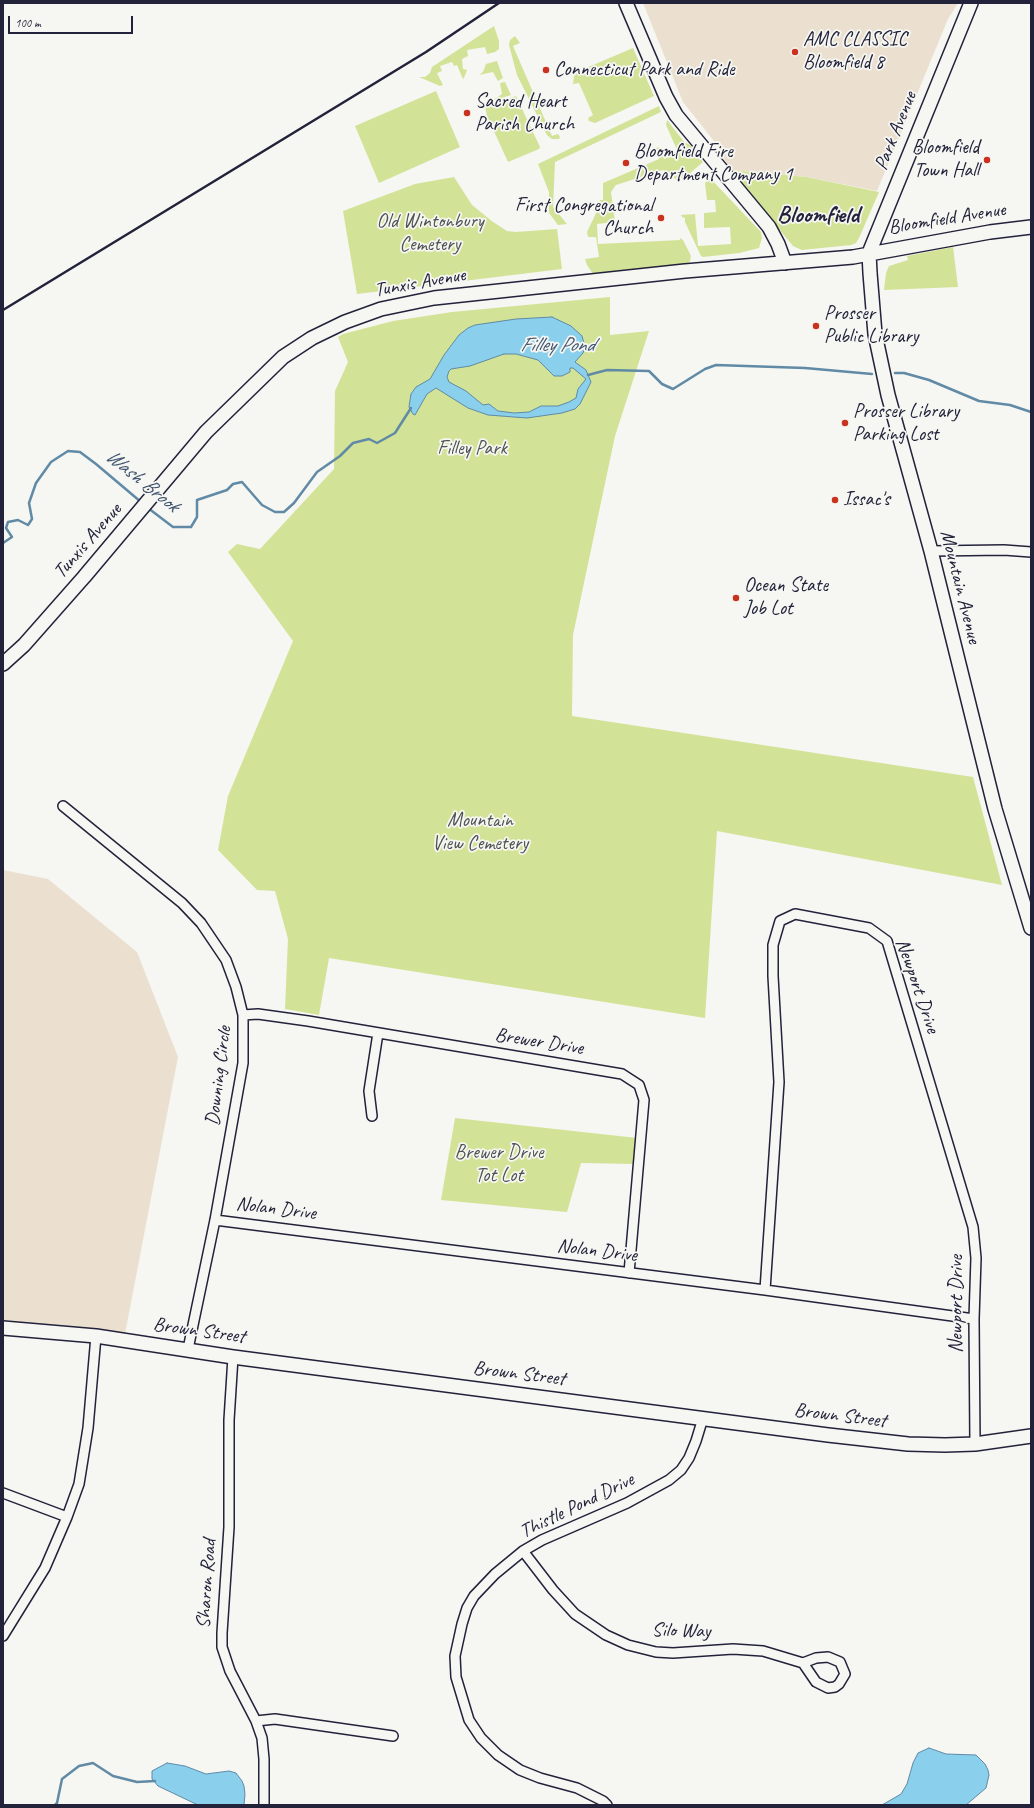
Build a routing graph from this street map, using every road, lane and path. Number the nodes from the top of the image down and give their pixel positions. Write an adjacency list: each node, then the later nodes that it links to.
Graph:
1 (626, 3): 5 (main road)
2 (971, 3): 4 (main road, Park Avenue)
3 (1031, 227): 4 (main road, Bloomfield Avenue)
4 (869, 253): 5 (main road, Tunxis Avenue); 6 (main road, Mountain Avenue)
5 (785, 263): 8 (main road, Tunxis Avenue)
6 (931, 551): 7 (street); 10 (main road, Mountain Avenue)
7 (1031, 552)
8 (3, 664)
9 (63, 806): 11 (street, Downing Circle)
10 (1031, 928)
11 (243, 1015): 12 (street, Brewer Drive); 14 (street, Downing Circle)
12 (378, 1033): 13 (street); 15 (street, Brewer Drive)
13 (372, 1116)
14 (216, 1220): 15 (street, Nolan Drive); 20 (street, Downing Circle)
15 (629, 1273): 16 (street, Nolan Drive)
16 (765, 1290): 17 (street, Nolan Drive); 17 (street, Newport Drive)
17 (974, 1319): 24 (street, Newport Drive)
18 (3, 1328): 19 (main road, Brown Street)
19 (96, 1336): 20 (main road, Brown Street); 26 (street)
20 (188, 1349): 21 (main road, Brown Street)
21 (233, 1356): 22 (main road, Brown Street); 30 (street, Sharon Road)
22 (703, 1418): 24 (main road, Brown Street); 27 (street, Thistle Pond Drive)
23 (1031, 1436): 24 (main road, Brown Street)
24 (975, 1444)
25 (3, 1492): 26 (street)
26 (67, 1518): 28 (street)
27 (523, 1551): 29 (street, Silo Way); 33 (street, Thistle Pond Drive)
28 (3, 1636)
29 (802, 1663): 29 (street)
30 (256, 1721): 31 (street); 32 (street, Sharon Road)
31 (393, 1736)
32 (264, 1805)
33 (607, 1805)

